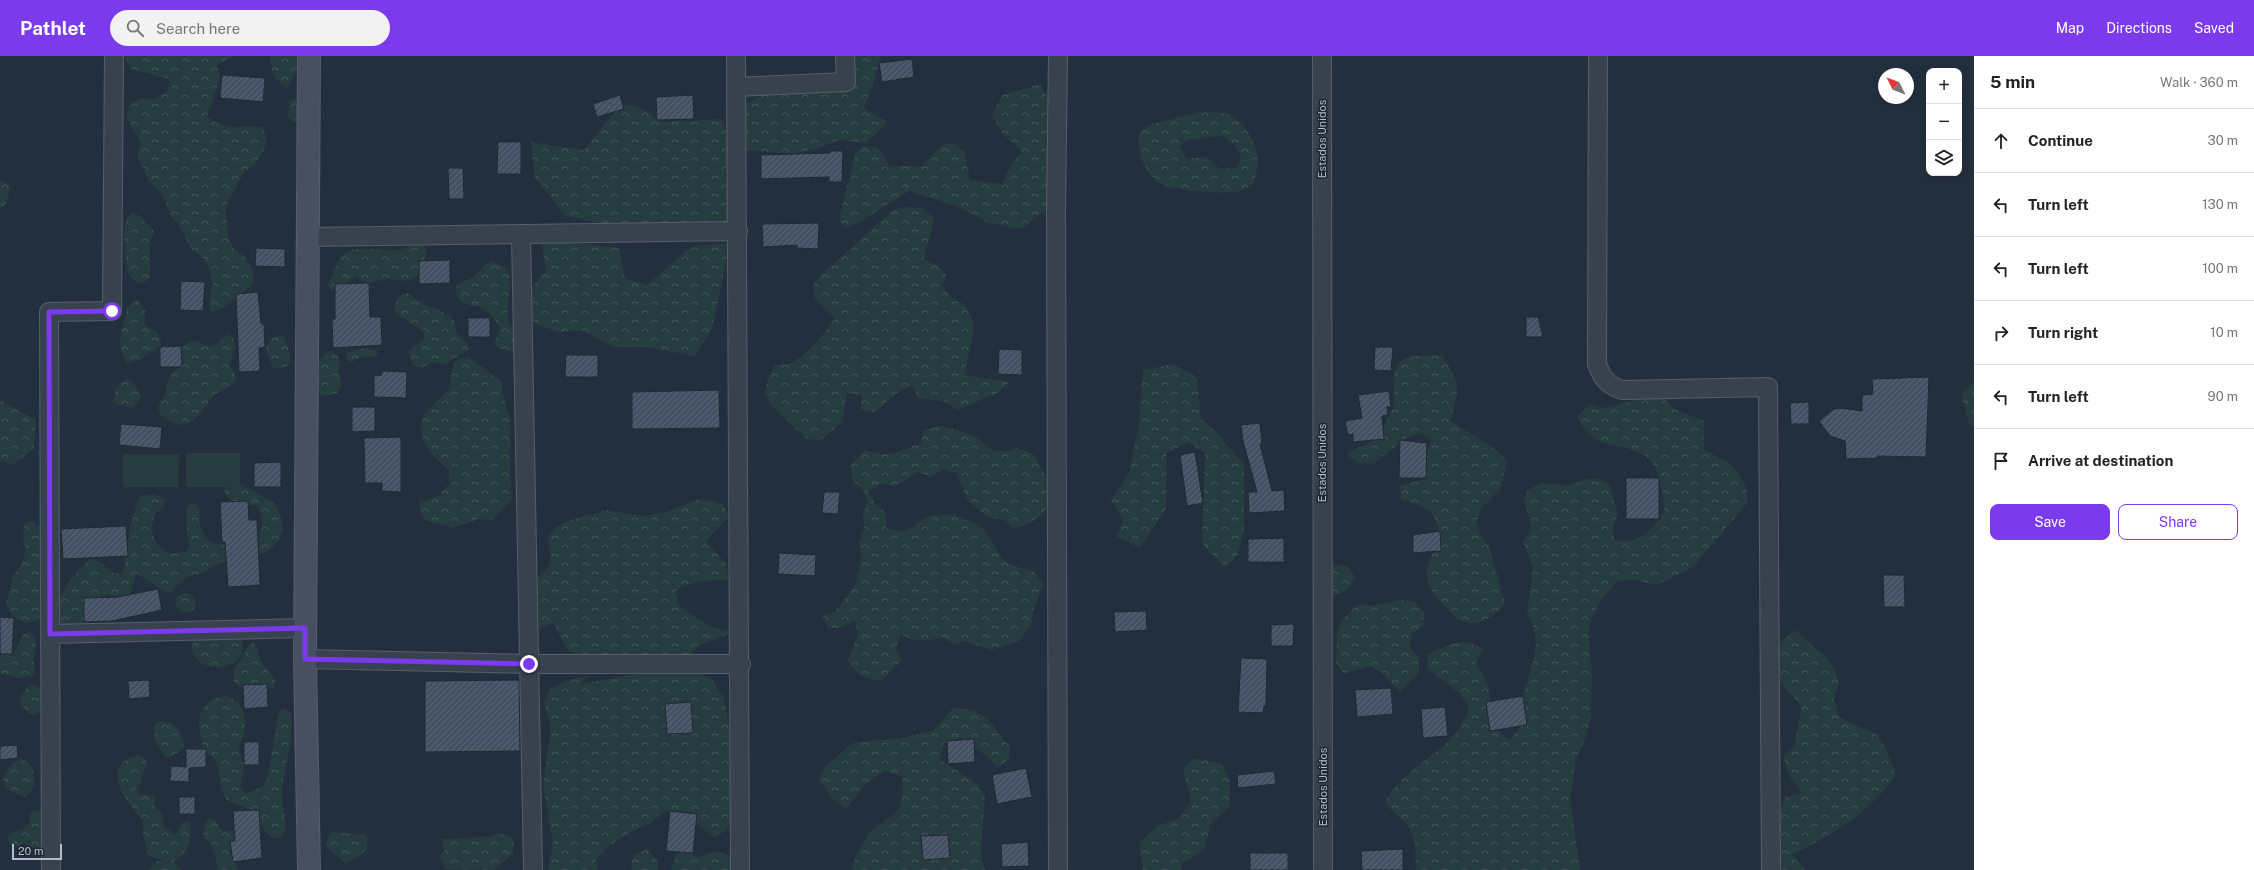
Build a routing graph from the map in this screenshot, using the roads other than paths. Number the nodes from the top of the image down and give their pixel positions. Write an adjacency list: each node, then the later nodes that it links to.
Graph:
1 (114, 56): 13 (street)
2 (309, 56): 11 (street)
3 (736, 56): 8 (street)
4 (845, 56): 8 (street)
5 (1058, 56): 21 (street)
6 (1322, 56): 22 (street, Estados Unidos)
7 (1598, 56): 23 (street)
8 (736, 87): 9 (street)
9 (738, 232): 10 (street); 16 (street)
10 (521, 234): 11 (street); 15 (street)
11 (308, 237): 12 (street)
12 (305, 628): 13 (street); 14 (street)
13 (50, 634): 17 (street)
14 (305, 659): 15 (street); 18 (street)
15 (529, 664): 16 (street); 19 (street)
16 (741, 664): 20 (street)
17 (51, 870)
18 (309, 870)
19 (533, 870)
20 (740, 870)
21 (1058, 870)
22 (1323, 870)
23 (1771, 870)

